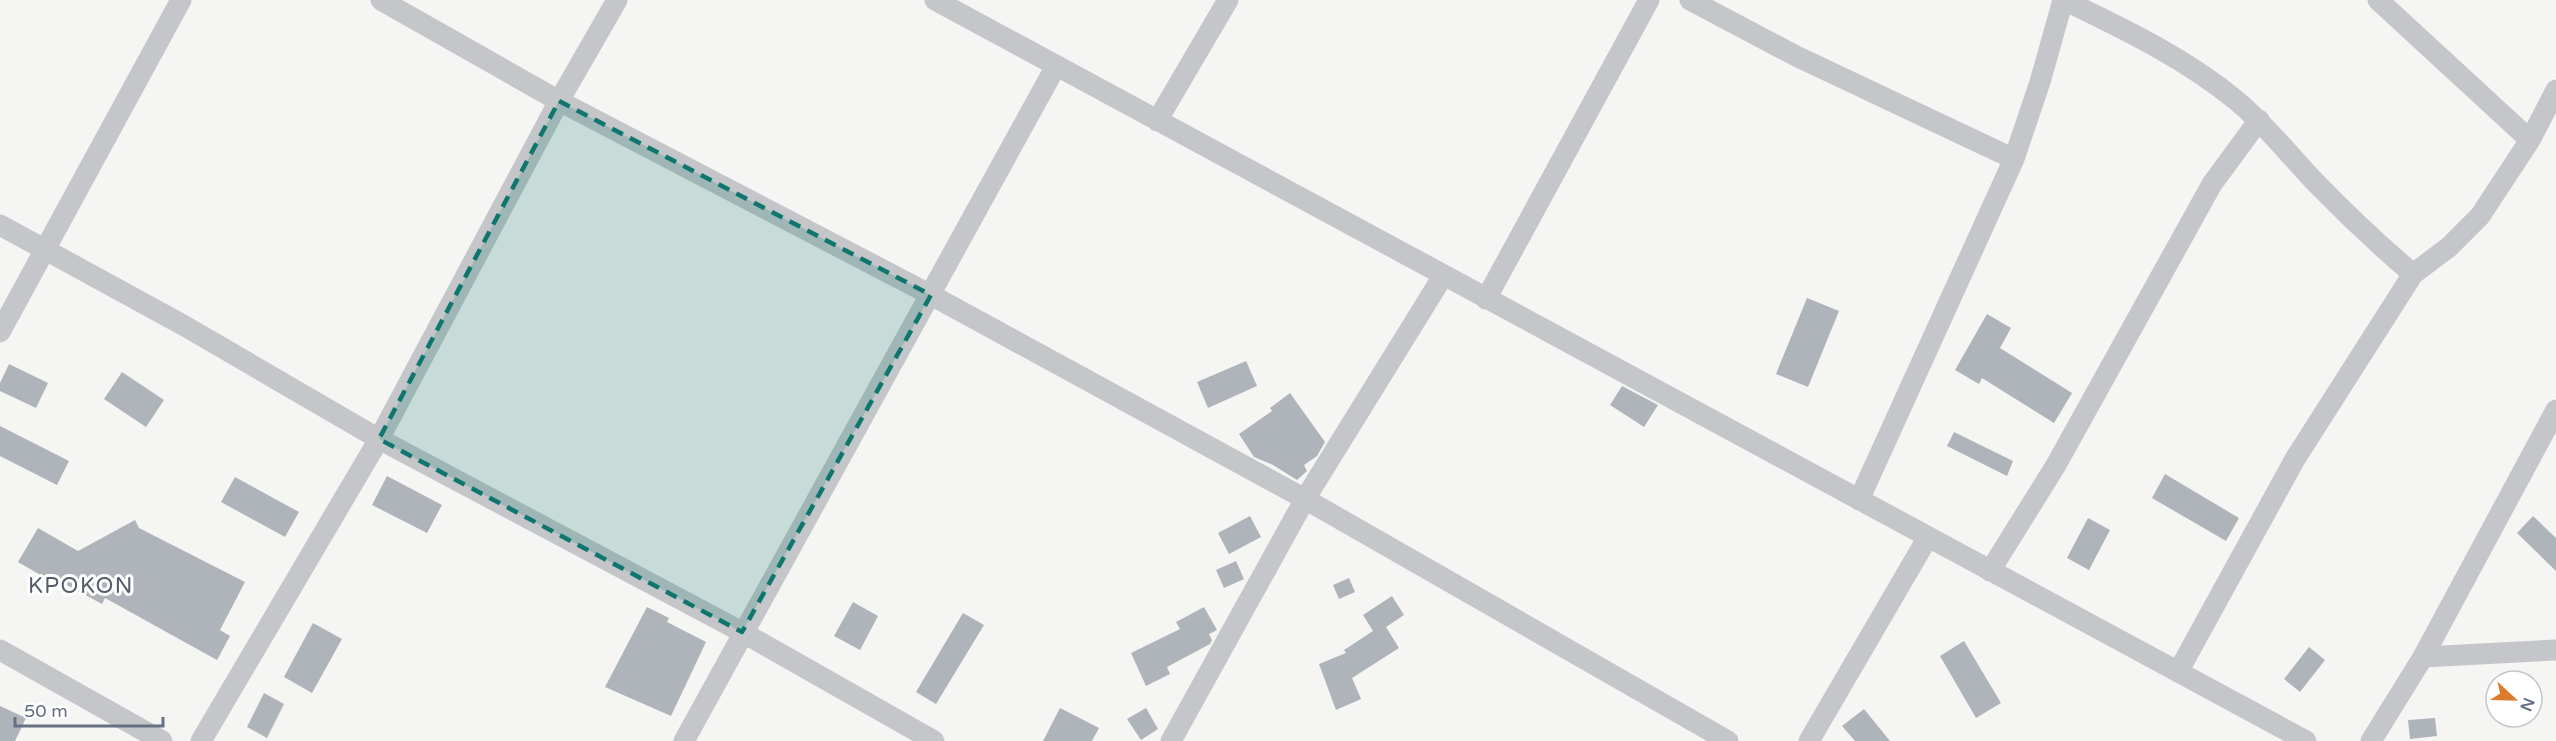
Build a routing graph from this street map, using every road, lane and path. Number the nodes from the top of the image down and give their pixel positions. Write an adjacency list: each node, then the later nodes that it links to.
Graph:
1 (181, 0): 18 (street)
2 (381, 0): 12 (street)
3 (617, 0): 12 (street)
4 (1228, 0): 14 (street)
5 (1649, 0): 22 (street)
6 (1690, 0): 16 (street)
7 (2063, 0): 13 (street); 16 (street)
8 (2378, 0): 15 (street)
9 (942, 2): 10 (street)
10 (1056, 66): 14 (street); 21 (street)
11 (2556, 90): 15 (street)
12 (559, 101): 21 (street); 25 (street)
13 (2259, 120): 19 (street); 29 (street)
14 (1157, 121): 20 (street)
15 (2530, 140): 19 (street)
16 (2014, 159): 27 (street)
17 (0, 225): 18 (street)
18 (45, 249): 23 (street); 25 (street)
19 (2413, 274): 34 (street)
20 (1443, 276): 22 (street); 26 (street)
21 (931, 295): 26 (street); 30 (street)
22 (1486, 299): 27 (street)
23 (0, 332)
24 (2556, 410): 33 (street)
25 (379, 439): 30 (street); 36 (street)
26 (1305, 499): 39 (street); 40 (street)
27 (1859, 500): 28 (street)
28 (1928, 537): 29 (street); 41 (street)
29 (1990, 571): 34 (street)
30 (742, 632): 37 (street); 38 (street)
31 (0, 650): 35 (street)
32 (2556, 651): 33 (street)
33 (2423, 657): 43 (street)
34 (2178, 672): 42 (street)
35 (162, 741)
36 (201, 741)
37 (684, 741)
38 (934, 741)
39 (1171, 741)
40 (1728, 741)
41 (1809, 741)
42 (2306, 741)
43 (2371, 741)

